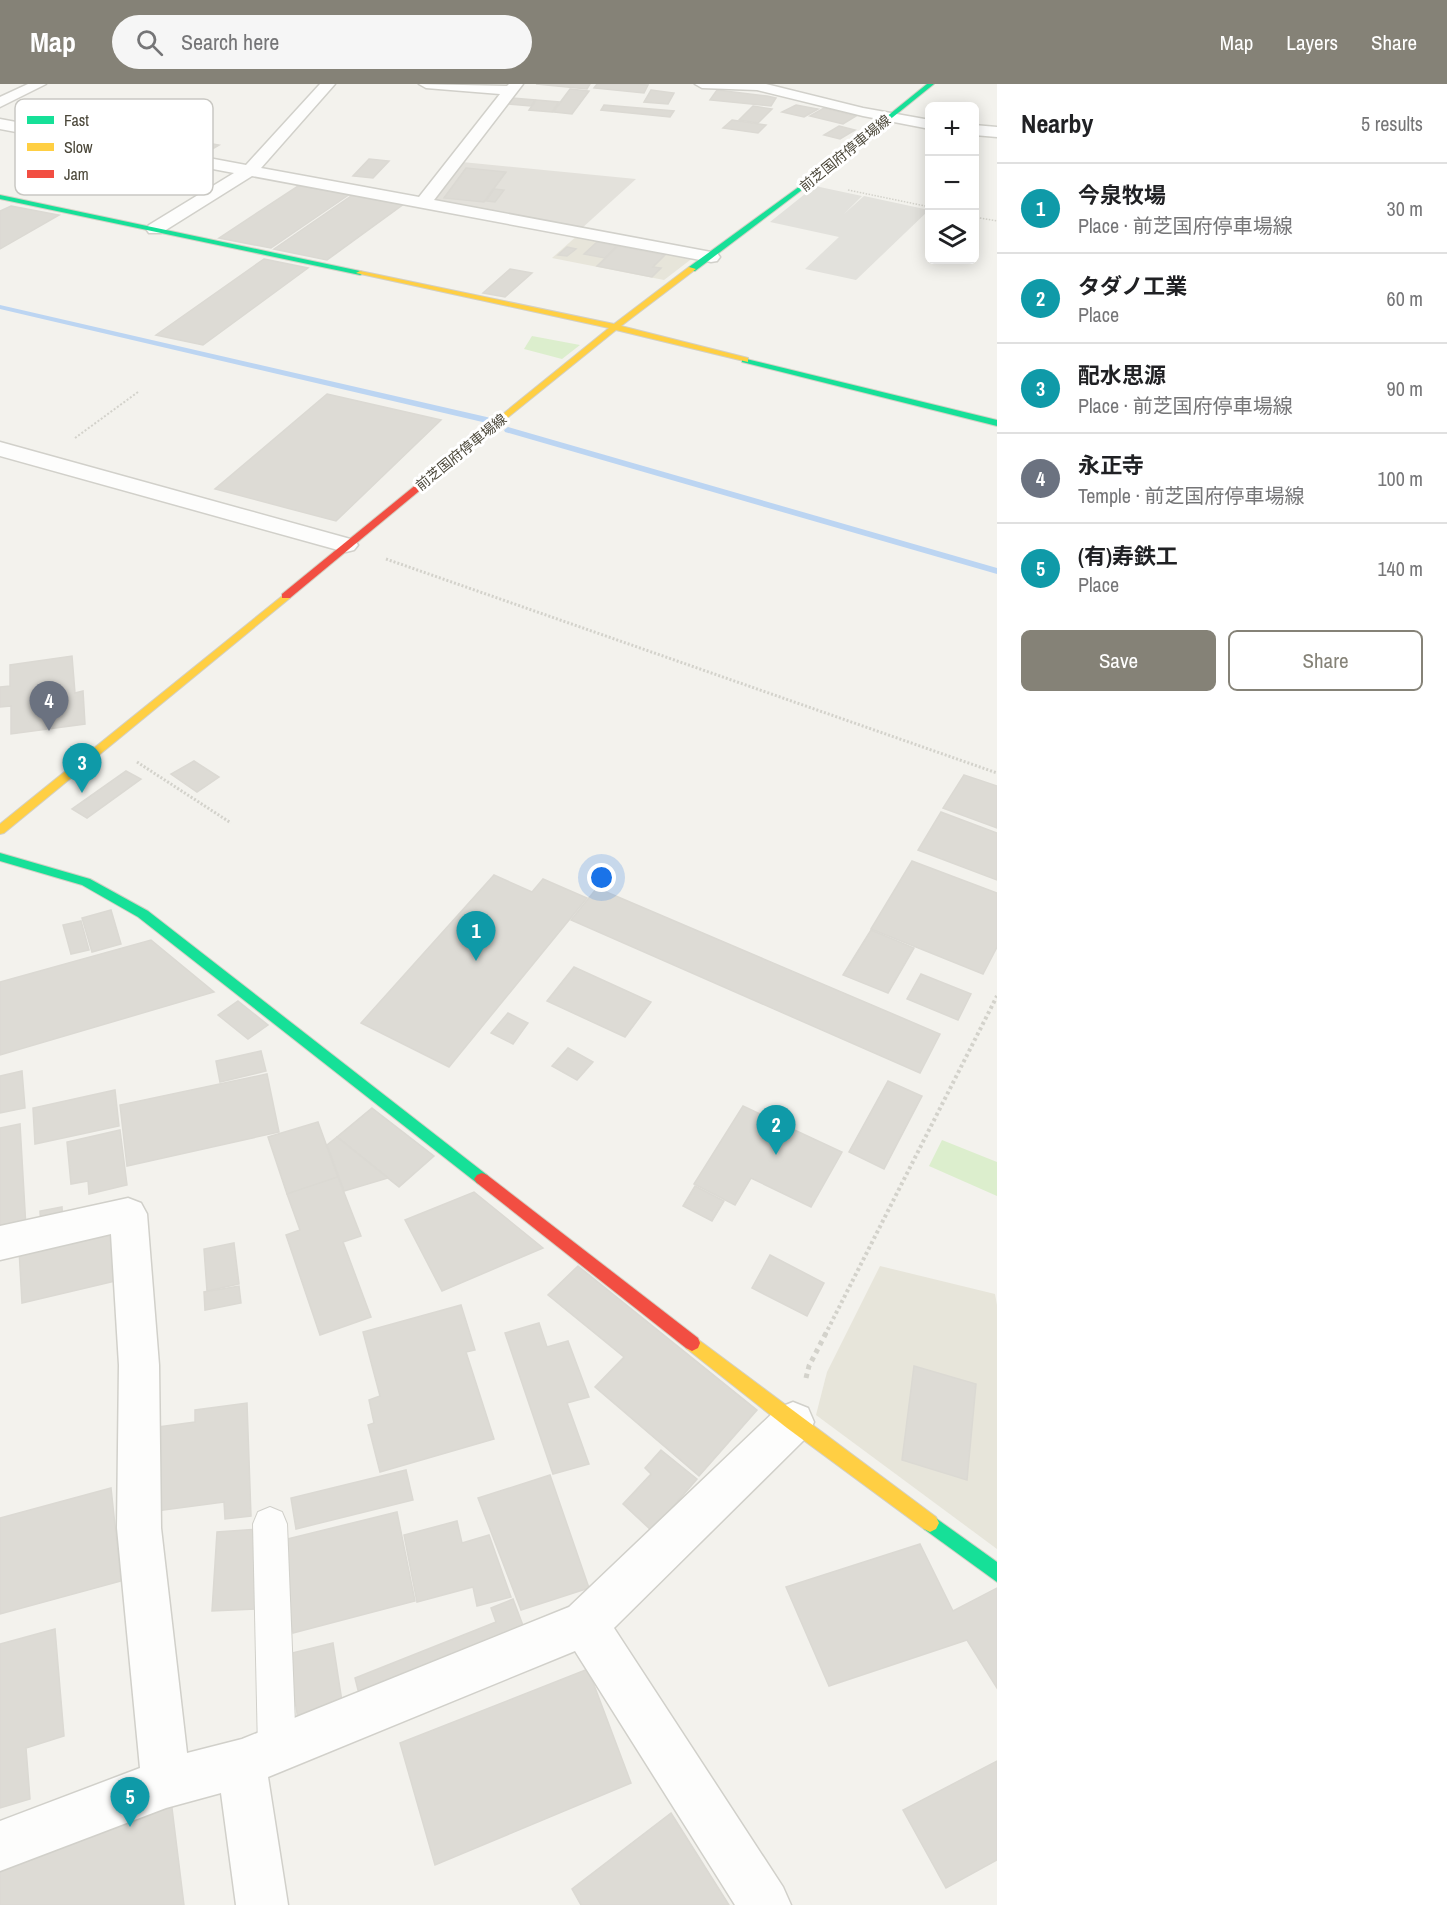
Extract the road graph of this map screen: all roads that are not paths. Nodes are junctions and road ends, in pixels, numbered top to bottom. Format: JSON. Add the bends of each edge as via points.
{"nodes":[{"id":1,"x":39,"y":84,"type":"edge"},
{"id":2,"x":328,"y":84,"type":"edge"},
{"id":3,"x":426,"y":84,"type":"edge"},
{"id":4,"x":702,"y":84,"type":"edge"},
{"id":5,"x":931,"y":84,"type":"edge"},
{"id":6,"x":757,"y":85,"type":"edge"},
{"id":7,"x":514,"y":87,"type":"edge"},
{"id":8,"x":0,"y":102,"type":"edge"},
{"id":9,"x":889,"y":118,"type":"junction"},
{"id":10,"x":0,"y":124,"type":"edge"},
{"id":11,"x":925,"y":124,"type":"edge"},
{"id":12,"x":15,"y":127,"type":"edge"},
{"id":13,"x":979,"y":130,"type":"edge"},
{"id":14,"x":997,"y":132,"type":"edge"},
{"id":15,"x":213,"y":164,"type":"edge"},
{"id":16,"x":250,"y":171,"type":"junction"},
{"id":17,"x":213,"y":194,"type":"edge"},
{"id":18,"x":211,"y":195,"type":"edge"},
{"id":19,"x":0,"y":197,"type":"edge"},
{"id":20,"x":423,"y":203,"type":"junction"},
{"id":21,"x":155,"y":229,"type":"junction"},
{"id":22,"x":711,"y":257,"type":"junction"},
{"id":23,"x":615,"y":327,"type":"junction"},
{"id":24,"x":997,"y":423,"type":"edge"},
{"id":25,"x":0,"y":449,"type":"edge"},
{"id":26,"x":346,"y":545,"type":"junction"},
{"id":27,"x":0,"y":830,"type":"edge"},
{"id":28,"x":0,"y":857,"type":"edge"},
{"id":29,"x":0,"y":1243,"type":"edge"},
{"id":30,"x":793,"y":1422,"type":"junction"},
{"id":31,"x":270,"y":1524,"type":"dead end"},
{"id":32,"x":997,"y":1573,"type":"edge"},
{"id":33,"x":585,"y":1624,"type":"junction"},
{"id":34,"x":259,"y":1756,"type":"junction"},
{"id":35,"x":166,"y":1783,"type":"junction"},
{"id":36,"x":0,"y":1846,"type":"edge"},
{"id":37,"x":262,"y":1905,"type":"edge"},
{"id":38,"x":765,"y":1905,"type":"edge"}],
"edges":[{"from":1,"to":8,"type":"street"},
{"from":2,"to":16,"type":"street"},
{"from":3,"to":7,"type":"street"},
{"from":4,"to":6,"type":"street"},
{"from":5,"to":9,"type":"street","name":"前芝国府停車場線"},
{"from":6,"to":9,"type":"street"},
{"from":7,"to":20,"type":"street"},
{"from":9,"to":11,"type":"street"},
{"from":9,"to":22,"type":"street","name":"前芝国府停車場線"},
{"from":10,"to":12,"type":"street"},
{"from":13,"to":14,"type":"street"},
{"from":15,"to":16,"type":"street"},
{"from":16,"to":17,"type":"street"},
{"from":16,"to":20,"type":"street"},
{"from":18,"to":21,"type":"street"},
{"from":19,"to":21,"type":"street"},
{"from":20,"to":22,"type":"street"},
{"from":21,"to":23,"type":"street"},
{"from":22,"to":23,"type":"street","name":"前芝国府停車場線"},
{"from":23,"to":24,"type":"street"},
{"from":23,"to":26,"type":"street","name":"前芝国府停車場線"},
{"from":25,"to":26,"type":"street"},
{"from":26,"to":27,"type":"street","name":"前芝国府停車場線"},
{"from":28,"to":30,"type":"street","via":[[86,882],[143,914]]},
{"from":29,"to":35,"type":"street","via":[[128,1214],[139,1365],[140,1527]]},
{"from":30,"to":32,"type":"street"},
{"from":30,"to":33,"type":"street"},
{"from":31,"to":34,"type":"lane"},
{"from":33,"to":34,"type":"street"},
{"from":33,"to":38,"type":"street"},
{"from":34,"to":35,"type":"street"},
{"from":34,"to":37,"type":"street"},
{"from":35,"to":36,"type":"street"}]}
